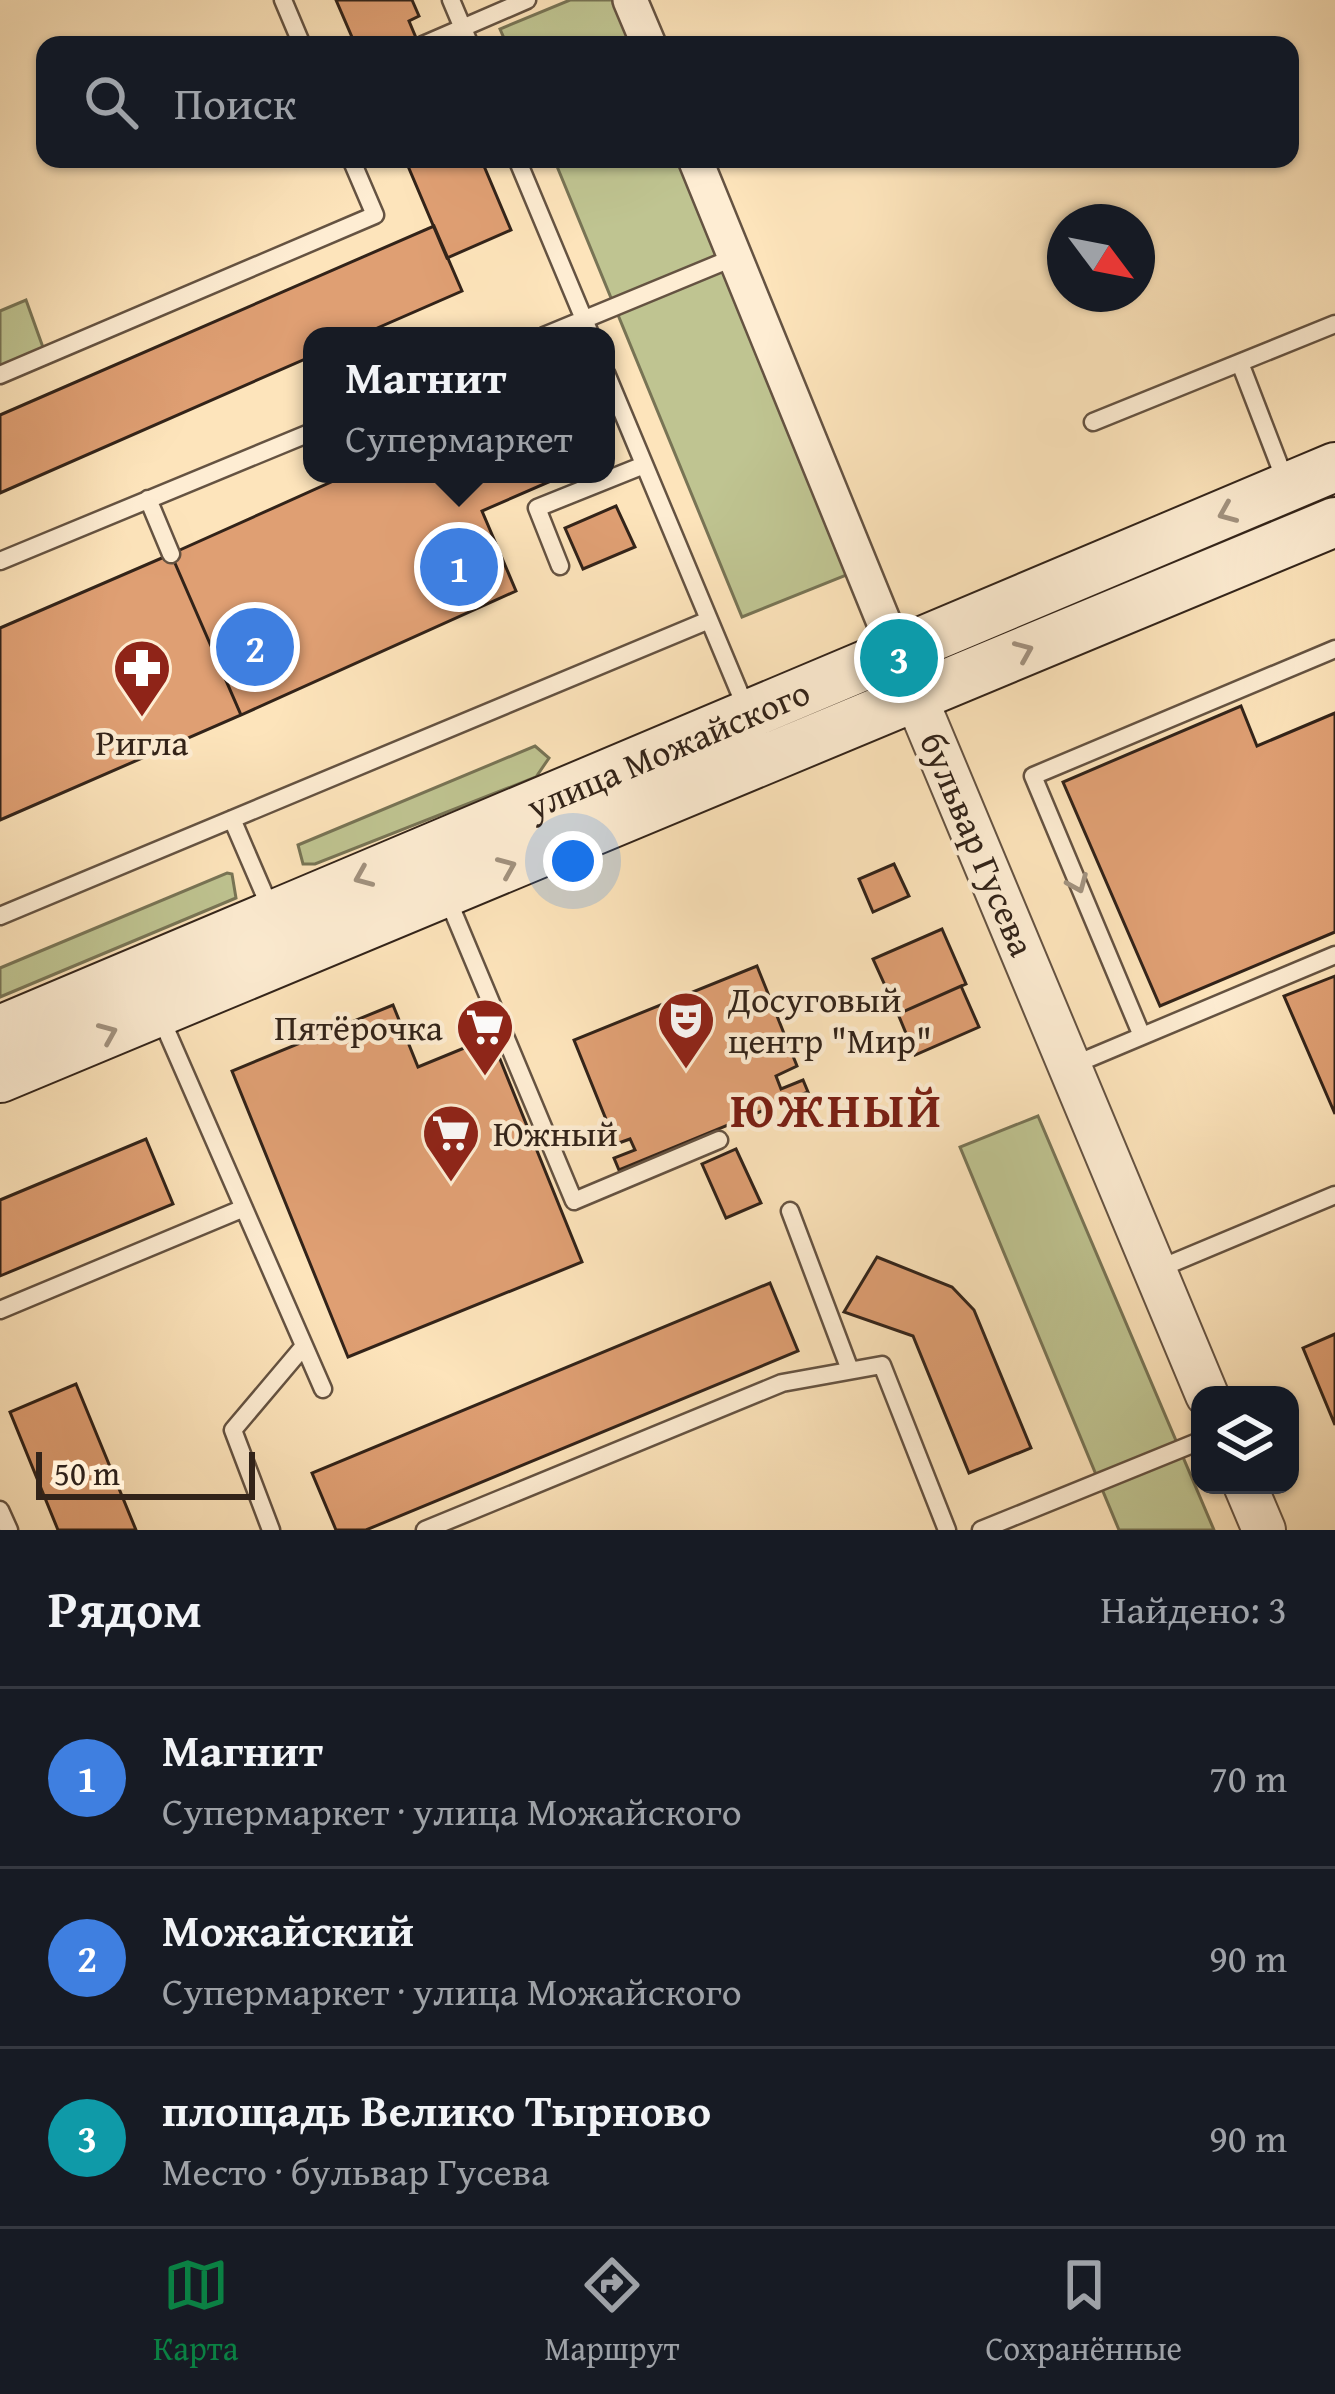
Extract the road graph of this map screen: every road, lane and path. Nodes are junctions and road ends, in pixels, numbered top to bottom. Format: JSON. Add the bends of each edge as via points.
{"nodes":[{"id":1,"x":283,"y":0,"type":"edge"},
{"id":2,"x":451,"y":0,"type":"edge"},
{"id":3,"x":527,"y":0,"type":"edge"},
{"id":4,"x":630,"y":0,"type":"edge"},
{"id":5,"x":298,"y":36,"type":"edge"},
{"id":6,"x":466,"y":36,"type":"edge"},
{"id":7,"x":645,"y":36,"type":"edge"},
{"id":8,"x":355,"y":168,"type":"edge"},
{"id":9,"x":521,"y":168,"type":"edge"},
{"id":10,"x":699,"y":168,"type":"edge"},
{"id":11,"x":735,"y":257,"type":"junction"},
{"id":12,"x":1335,"y":324,"type":"edge"},
{"id":13,"x":587,"y":327,"type":"edge"},
{"id":14,"x":589,"y":327,"type":"edge"},
{"id":15,"x":1240,"y":363,"type":"junction"},
{"id":16,"x":0,"y":375,"type":"edge"},
{"id":17,"x":615,"y":395,"type":"edge"},
{"id":18,"x":1093,"y":422,"type":"dead end"},
{"id":19,"x":303,"y":436,"type":"edge"},
{"id":20,"x":644,"y":465,"type":"junction"},
{"id":21,"x":1335,"y":467,"type":"edge"},
{"id":22,"x":615,"y":477,"type":"edge"},
{"id":23,"x":599,"y":483,"type":"edge"},
{"id":24,"x":1288,"y":488,"type":"junction"},
{"id":25,"x":148,"y":500,"type":"junction"},
{"id":26,"x":1335,"y":522,"type":"edge"},
{"id":27,"x":171,"y":554,"type":"dead end"},
{"id":28,"x":0,"y":561,"type":"edge"},
{"id":29,"x":560,"y":566,"type":"dead end"},
{"id":30,"x":709,"y":620,"type":"junction"},
{"id":31,"x":1335,"y":649,"type":"edge"},
{"id":32,"x":896,"y":652,"type":"junction"},
{"id":33,"x":916,"y":696,"type":"junction"},
{"id":34,"x":749,"y":715,"type":"junction"},
{"id":35,"x":232,"y":819,"type":"junction"},
{"id":36,"x":436,"y":871,"type":"junction"},
{"id":37,"x":0,"y":916,"type":"edge"},
{"id":38,"x":282,"y":936,"type":"junction"},
{"id":39,"x":1335,"y":955,"type":"edge"},
{"id":40,"x":150,"y":991,"type":"junction"},
{"id":41,"x":0,"y":1030,"type":"edge"},
{"id":42,"x":1142,"y":1036,"type":"junction"},
{"id":43,"x":1071,"y":1066,"type":"junction"},
{"id":44,"x":0,"y":1078,"type":"edge"},
{"id":45,"x":719,"y":1140,"type":"dead end"},
{"id":46,"x":1335,"y":1196,"type":"edge"},
{"id":47,"x":244,"y":1208,"type":"junction"},
{"id":48,"x":790,"y":1211,"type":"dead end"},
{"id":49,"x":1156,"y":1270,"type":"junction"},
{"id":50,"x":0,"y":1310,"type":"edge"},
{"id":51,"x":304,"y":1346,"type":"junction"},
{"id":52,"x":850,"y":1370,"type":"junction"},
{"id":53,"x":1204,"y":1386,"type":"edge"},
{"id":54,"x":323,"y":1389,"type":"dead end"},
{"id":55,"x":1191,"y":1445,"type":"edge"},
{"id":56,"x":1249,"y":1494,"type":"edge"},
{"id":57,"x":0,"y":1510,"type":"edge"},
{"id":58,"x":9,"y":1530,"type":"edge"},
{"id":59,"x":271,"y":1530,"type":"edge"},
{"id":60,"x":425,"y":1530,"type":"edge"},
{"id":61,"x":947,"y":1530,"type":"edge"},
{"id":62,"x":981,"y":1530,"type":"edge"},
{"id":63,"x":1264,"y":1530,"type":"edge"}],
"edges":[{"from":1,"to":5,"type":"lane"},
{"from":2,"to":6,"type":"lane"},
{"from":3,"to":6,"type":"lane"},
{"from":4,"to":7,"type":"street"},
{"from":8,"to":16,"type":"lane","via":[[375,214]]},
{"from":9,"to":13,"type":"lane"},
{"from":10,"to":11,"type":"street","name":"бульвар Гусева"},
{"from":11,"to":14,"type":"lane"},
{"from":11,"to":32,"type":"street","name":"бульвар Гусева"},
{"from":12,"to":15,"type":"lane"},
{"from":15,"to":18,"type":"lane"},
{"from":15,"to":24,"type":"lane"},
{"from":17,"to":20,"type":"lane"},
{"from":19,"to":25,"type":"lane"},
{"from":20,"to":22,"type":"lane"},
{"from":20,"to":30,"type":"lane"},
{"from":21,"to":24,"type":"main road","name":"улица Можайского"},
{"from":23,"to":29,"type":"lane","via":[[537,508]]},
{"from":24,"to":32,"type":"main road","name":"улица Можайского","one_way":true},
{"from":25,"to":27,"type":"lane"},
{"from":25,"to":28,"type":"lane"},
{"from":33,"to":26,"type":"main road","name":"улица Можайского","one_way":true},
{"from":30,"to":34,"type":"lane"},
{"from":30,"to":35,"type":"lane"},
{"from":31,"to":42,"type":"lane","one_way":true,"via":[[1034,776]]},
{"from":32,"to":33,"type":"street","name":"бульвар Гусева"},
{"from":32,"to":34,"type":"main road","name":"улица Можайского"},
{"from":36,"to":33,"type":"main road","name":"улица Можайского","one_way":true},
{"from":33,"to":43,"type":"street","name":"бульвар Гусева"},
{"from":34,"to":36,"type":"main road","name":"улица Можайского"},
{"from":35,"to":37,"type":"lane"},
{"from":35,"to":38,"type":"lane"},
{"from":36,"to":38,"type":"main road","name":"улица Можайского"},
{"from":36,"to":45,"type":"lane","via":[[574,1201]]},
{"from":38,"to":40,"type":"main road","name":"улица Можайского"},
{"from":39,"to":42,"type":"lane"},
{"from":40,"to":41,"type":"main road","name":"улица Можайского"},
{"from":44,"to":40,"type":"main road","name":"улица Можайского","one_way":true},
{"from":40,"to":47,"type":"lane"},
{"from":42,"to":43,"type":"lane"},
{"from":43,"to":49,"type":"street","name":"бульвар Гусева"},
{"from":46,"to":49,"type":"lane"},
{"from":47,"to":50,"type":"lane"},
{"from":47,"to":51,"type":"lane"},
{"from":48,"to":52,"type":"lane"},
{"from":49,"to":53,"type":"street","name":"бульвар Гусева"},
{"from":51,"to":54,"type":"lane"},
{"from":51,"to":59,"type":"lane","via":[[233,1430]]},
{"from":52,"to":60,"type":"lane","via":[[782,1384]]},
{"from":52,"to":61,"type":"lane","via":[[881,1365]]},
{"from":55,"to":62,"type":"lane"},
{"from":56,"to":63,"type":"street"},
{"from":57,"to":58,"type":"lane"}]}
